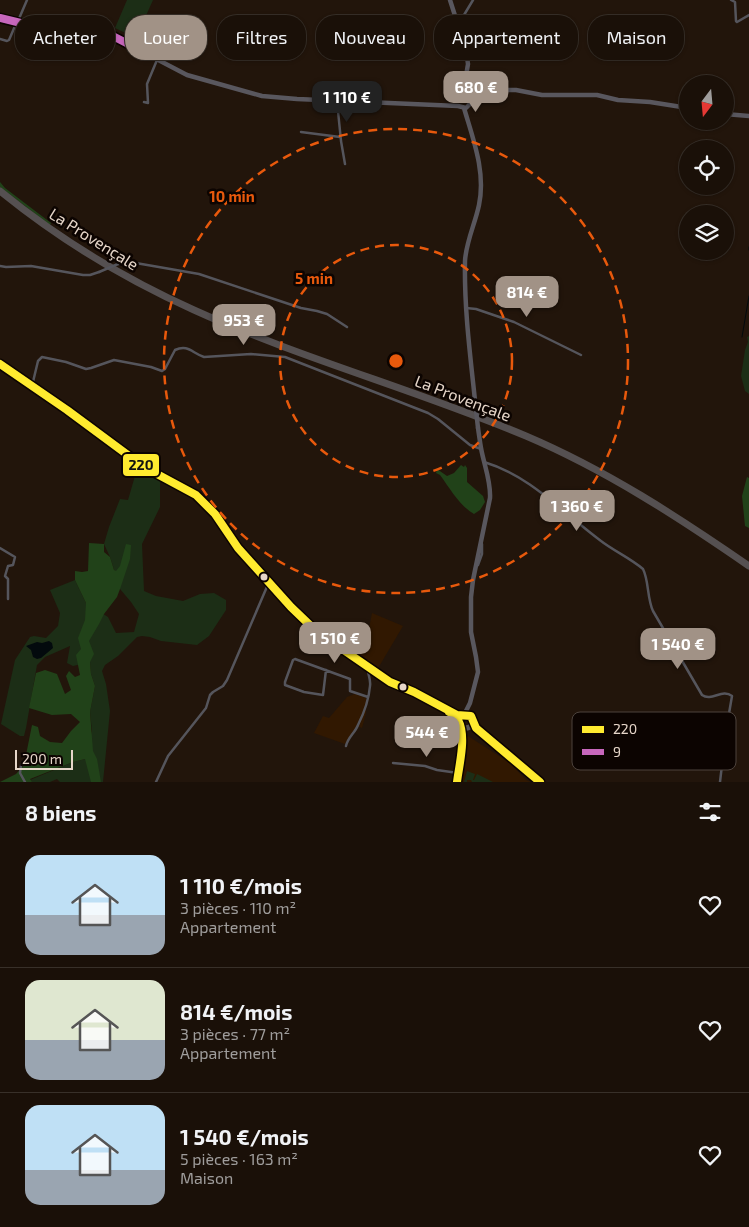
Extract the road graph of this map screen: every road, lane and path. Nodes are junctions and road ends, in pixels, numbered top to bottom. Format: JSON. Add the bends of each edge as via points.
{"nodes":[{"id":1,"x":27,"y":0,"type":"edge"},
{"id":2,"x":450,"y":0,"type":"edge"},
{"id":3,"x":473,"y":0,"type":"edge"},
{"id":4,"x":731,"y":0,"type":"edge"},
{"id":5,"x":20,"y":15,"type":"edge"},
{"id":6,"x":455,"y":15,"type":"edge"},
{"id":7,"x":464,"y":15,"type":"edge"},
{"id":8,"x":749,"y":15,"type":"edge"},
{"id":9,"x":0,"y":18,"type":"edge"},
{"id":10,"x":15,"y":23,"type":"edge"},
{"id":11,"x":15,"y":25,"type":"edge"},
{"id":12,"x":0,"y":39,"type":"edge"},
{"id":13,"x":157,"y":60,"type":"joint"},
{"id":14,"x":467,"y":60,"type":"edge"},
{"id":15,"x":337,"y":101,"type":"junction"},
{"id":16,"x":144,"y":102,"type":"dead end"},
{"id":17,"x":465,"y":103,"type":"junction"},
{"id":18,"x":679,"y":107,"type":"edge"},
{"id":19,"x":734,"y":115,"type":"edge"},
{"id":20,"x":749,"y":116,"type":"edge"},
{"id":21,"x":302,"y":132,"type":"dead end"},
{"id":22,"x":340,"y":137,"type":"junction"},
{"id":23,"x":345,"y":164,"type":"dead end"},
{"id":24,"x":0,"y":191,"type":"edge"},
{"id":25,"x":0,"y":196,"type":"edge"},
{"id":26,"x":0,"y":266,"type":"edge"},
{"id":27,"x":466,"y":308,"type":"junction"},
{"id":28,"x":347,"y":328,"type":"dead end"},
{"id":29,"x":581,"y":355,"type":"dead end"},
{"id":30,"x":0,"y":364,"type":"edge"},
{"id":31,"x":32,"y":386,"type":"junction"},
{"id":32,"x":481,"y":449,"type":"junction"},
{"id":33,"x":484,"y":462,"type":"junction"},
{"id":34,"x":0,"y":548,"type":"edge"},
{"id":35,"x":749,"y":566,"type":"edge"},
{"id":36,"x":749,"y":571,"type":"edge"},
{"id":37,"x":269,"y":582,"type":"junction"},
{"id":38,"x":8,"y":599,"type":"dead end"},
{"id":39,"x":369,"y":668,"type":"junction"},
{"id":40,"x":326,"y":670,"type":"junction"},
{"id":41,"x":368,"y":697,"type":"junction"},
{"id":42,"x":729,"y":712,"type":"edge"},
{"id":43,"x":466,"y":722,"type":"junction"},
{"id":44,"x":346,"y":746,"type":"dead end"},
{"id":45,"x":393,"y":763,"type":"dead end"},
{"id":46,"x":22,"y":765,"type":"dead end"},
{"id":47,"x":458,"y":773,"type":"junction"},
{"id":48,"x":25,"y":782,"type":"edge"},
{"id":49,"x":156,"y":782,"type":"edge"},
{"id":50,"x":457,"y":782,"type":"edge"},
{"id":51,"x":539,"y":782,"type":"edge"}],
"edges":[{"from":1,"to":5,"type":"street"},
{"from":2,"to":6,"type":"main road"},
{"from":3,"to":7,"type":"street"},
{"from":4,"to":8,"type":"street","via":[[735,2],[736,21]]},
{"from":9,"to":10,"type":"main road"},
{"from":11,"to":12,"type":"street","via":[[9,40]]},
{"from":13,"to":15,"type":"main road","via":[[187,75],[262,96]]},
{"from":13,"to":16,"type":"street","via":[[147,84],[148,103]]},
{"from":14,"to":17,"type":"main road"},
{"from":15,"to":17,"type":"main road","via":[[451,106]]},
{"from":15,"to":22,"type":"street"},
{"from":17,"to":18,"type":"main road","via":[[494,92],[516,90],[542,95],[596,95]]},
{"from":17,"to":27,"type":"main road","via":[[481,185],[466,259]]},
{"from":19,"to":20,"type":"main road"},
{"from":21,"to":22,"type":"street"},
{"from":22,"to":23,"type":"street"},
{"from":24,"to":35,"type":"highway","name":"La Provençale","via":[[83,250],[161,294],[262,339],[544,444],[625,485]]},
{"from":25,"to":36,"type":"highway","name":"La Provençale","via":[[74,250],[156,296],[247,337],[553,453],[646,503]]},
{"from":26,"to":28,"type":"street","bridge":true,"via":[[31,266],[83,275],[118,264],[138,263],[204,275],[301,308],[317,310]]},
{"from":27,"to":29,"type":"street","via":[[514,322]]},
{"from":27,"to":32,"type":"main road","bridge":true},
{"from":30,"to":31,"type":"main road"},
{"from":31,"to":32,"type":"street","via":[[42,357],[86,369],[114,360],[162,371],[174,350],[180,348],[190,349],[204,357],[278,356],[428,413],[470,445]]},
{"from":31,"to":37,"type":"main road","via":[[144,468],[201,499]]},
{"from":32,"to":33,"type":"main road"},
{"from":33,"to":42,"type":"street","via":[[539,490],[595,536],[644,570],[653,611],[702,695],[707,698],[724,693],[732,696]]},
{"from":33,"to":43,"type":"main road","via":[[490,498],[471,597],[472,637],[478,672]]},
{"from":34,"to":38,"type":"street","via":[[15,557],[5,576],[8,579]]},
{"from":37,"to":39,"type":"main road","via":[[316,631]]},
{"from":37,"to":49,"type":"street","via":[[227,680],[210,695],[206,708],[167,759]]},
{"from":39,"to":41,"type":"street","via":[[371,683]]},
{"from":39,"to":43,"type":"main road"},
{"from":40,"to":40,"type":"street","via":[[295,659],[285,685],[323,695]]},
{"from":40,"to":41,"type":"street","via":[[350,678],[350,691]]},
{"from":41,"to":44,"type":"street","via":[[358,726]]},
{"from":43,"to":47,"type":"main road"},
{"from":43,"to":51,"type":"main road"},
{"from":45,"to":47,"type":"street"},
{"from":46,"to":48,"type":"street","via":[[20,773]]},
{"from":47,"to":50,"type":"main road"}]}
